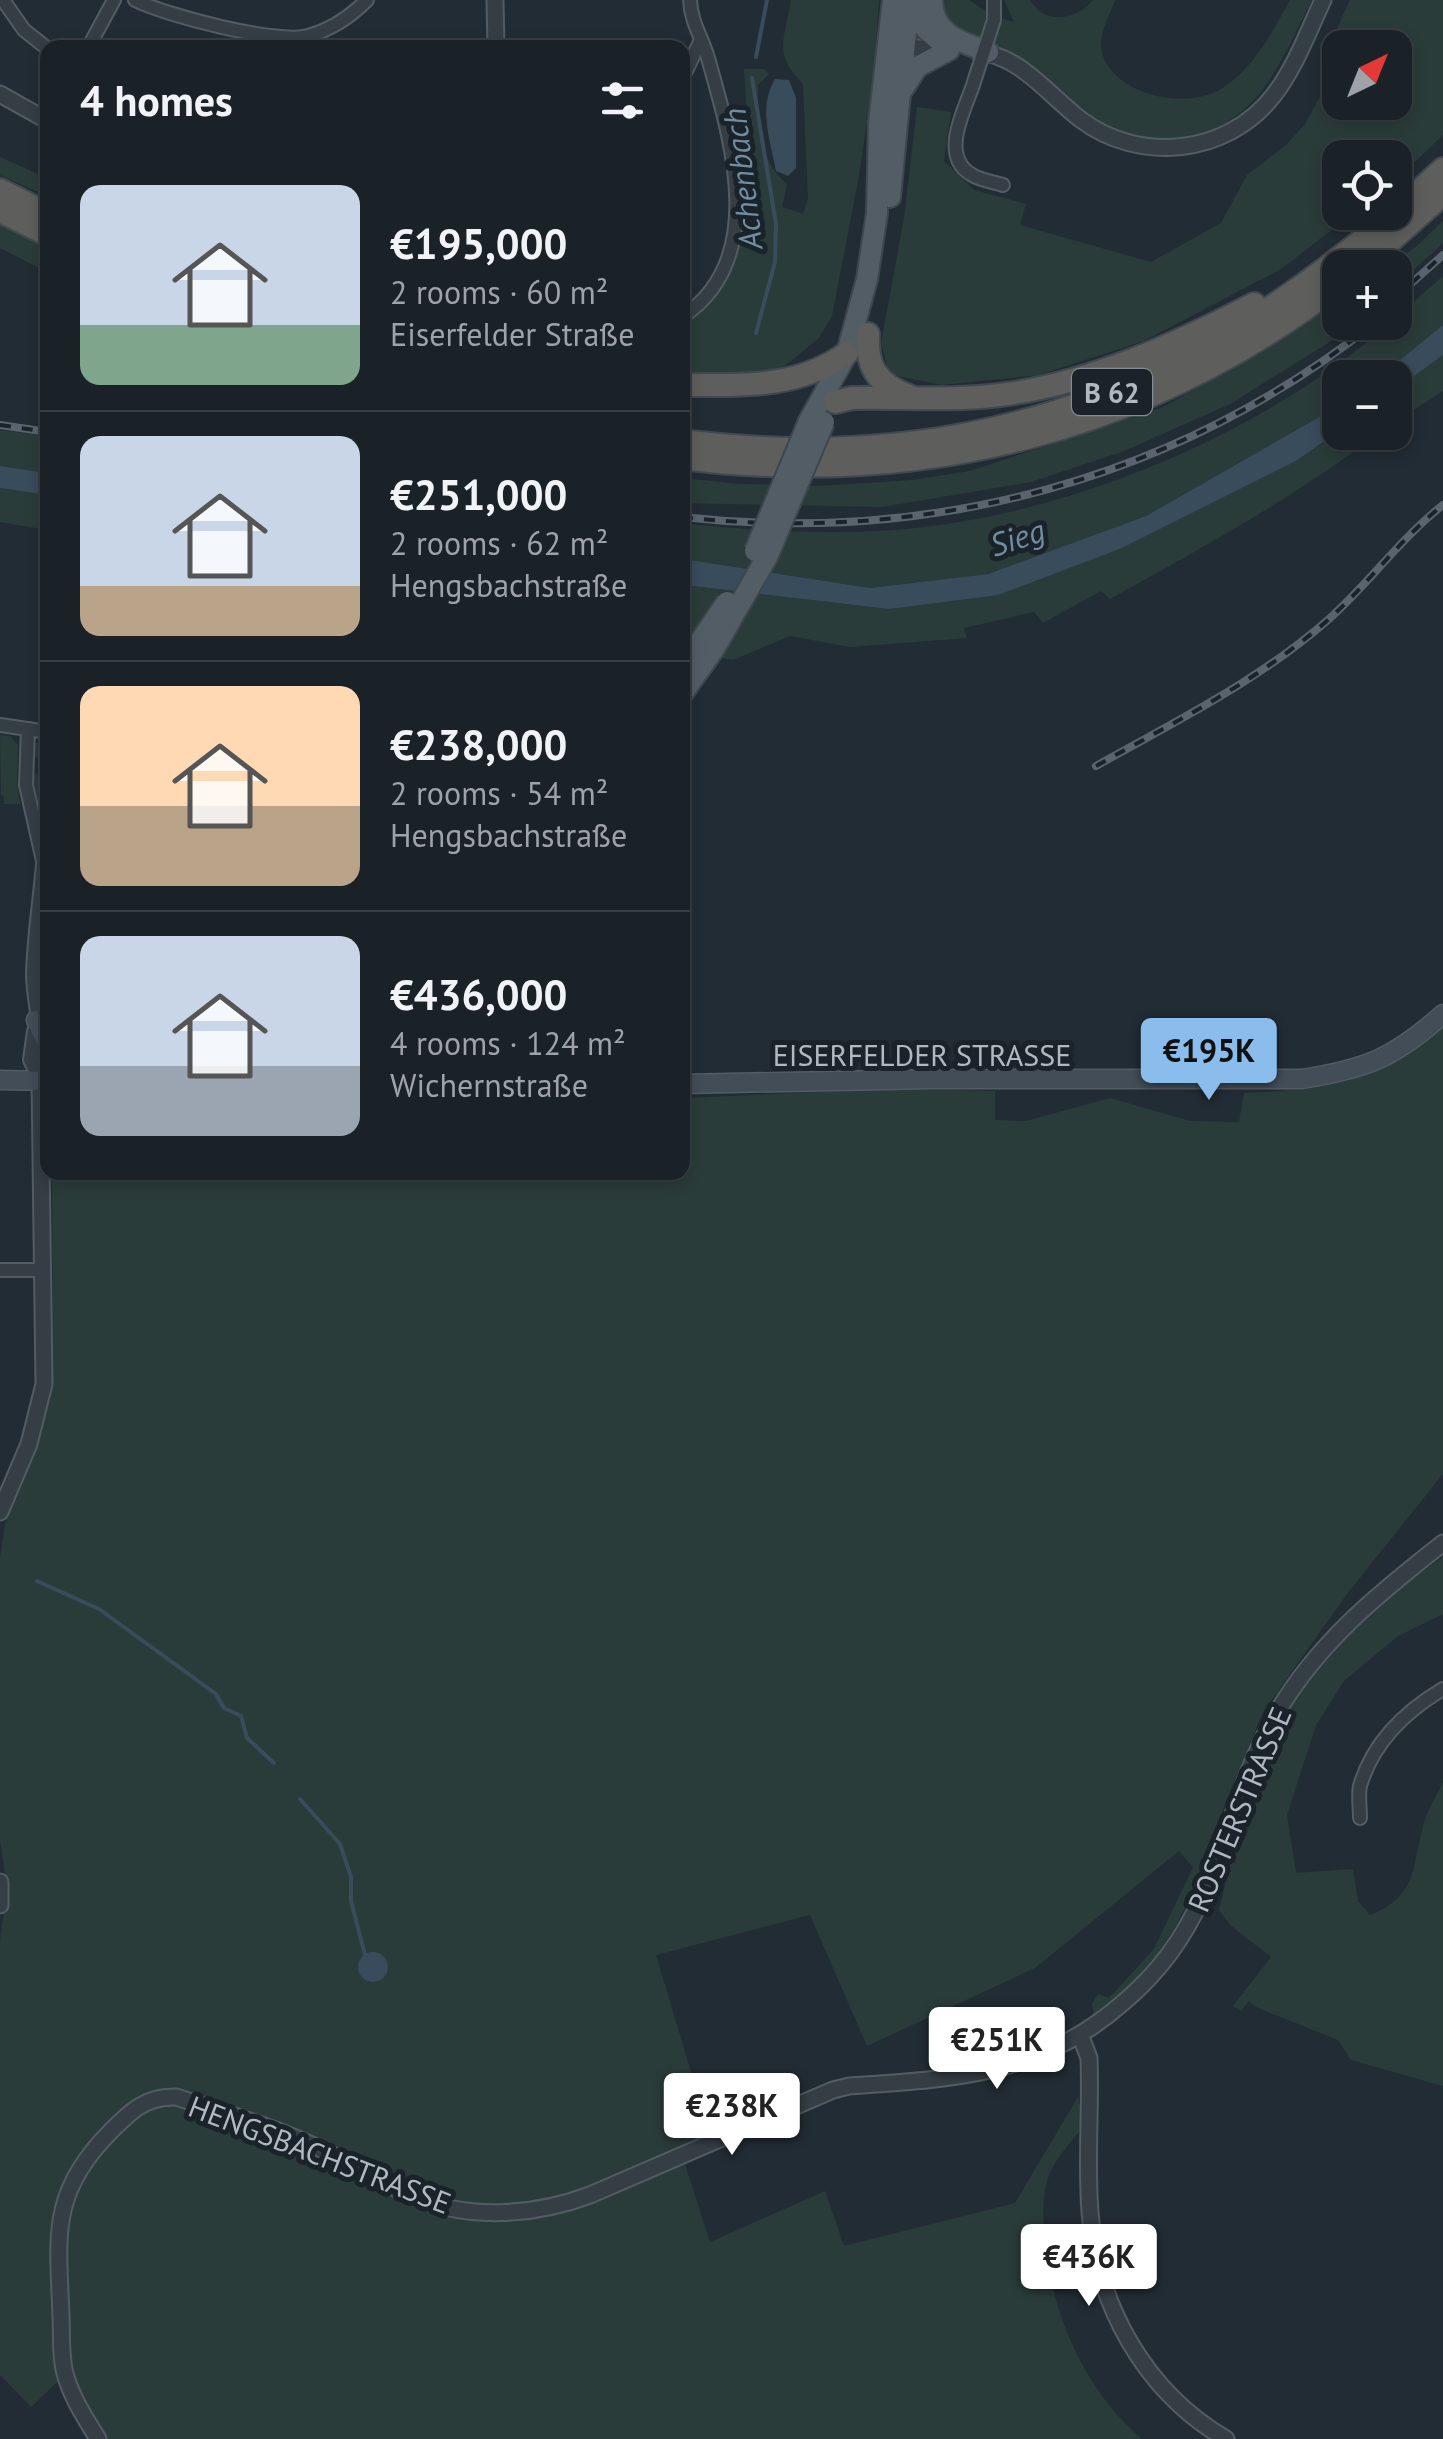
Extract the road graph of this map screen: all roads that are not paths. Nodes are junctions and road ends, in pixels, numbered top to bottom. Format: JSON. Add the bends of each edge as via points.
{"nodes":[{"id":1,"x":3,"y":0,"type":"edge"},
{"id":2,"x":114,"y":0,"type":"edge"},
{"id":3,"x":135,"y":0,"type":"edge"},
{"id":4,"x":367,"y":0,"type":"edge"},
{"id":5,"x":495,"y":0,"type":"edge"},
{"id":6,"x":690,"y":0,"type":"edge"},
{"id":7,"x":893,"y":0,"type":"edge"},
{"id":8,"x":912,"y":0,"type":"edge"},
{"id":9,"x":932,"y":0,"type":"edge"},
{"id":10,"x":994,"y":0,"type":"edge"},
{"id":11,"x":1323,"y":0,"type":"edge"},
{"id":12,"x":92,"y":40,"type":"edge"},
{"id":13,"x":496,"y":40,"type":"edge"},
{"id":14,"x":701,"y":40,"type":"junction"},
{"id":15,"x":40,"y":43,"type":"edge"},
{"id":16,"x":896,"y":46,"type":"junction"},
{"id":17,"x":949,"y":50,"type":"junction"},
{"id":18,"x":988,"y":52,"type":"junction"},
{"id":19,"x":690,"y":63,"type":"edge"},
{"id":20,"x":0,"y":94,"type":"edge"},
{"id":21,"x":898,"y":100,"type":"junction"},
{"id":22,"x":40,"y":116,"type":"edge"},
{"id":23,"x":1443,"y":169,"type":"edge"},
{"id":24,"x":1002,"y":185,"type":"dead end"},
{"id":25,"x":0,"y":190,"type":"edge"},
{"id":26,"x":1443,"y":194,"type":"edge"},
{"id":27,"x":1412,"y":198,"type":"edge"},
{"id":28,"x":40,"y":210,"type":"edge"},
{"id":29,"x":0,"y":211,"type":"edge"},
{"id":30,"x":1376,"y":230,"type":"edge"},
{"id":31,"x":1376,"y":230,"type":"edge"},
{"id":32,"x":40,"y":231,"type":"edge"},
{"id":33,"x":1380,"y":250,"type":"edge"},
{"id":34,"x":1322,"y":296,"type":"edge"},
{"id":35,"x":690,"y":310,"type":"edge"},
{"id":36,"x":868,"y":334,"type":"junction"},
{"id":37,"x":847,"y":353,"type":"junction"},
{"id":38,"x":786,"y":382,"type":"junction"},
{"id":39,"x":690,"y":386,"type":"edge"},
{"id":40,"x":912,"y":398,"type":"junction"},
{"id":41,"x":822,"y":410,"type":"junction"},
{"id":42,"x":690,"y":442,"type":"edge"},
{"id":43,"x":690,"y":459,"type":"edge"},
{"id":44,"x":706,"y":648,"type":"junction"},
{"id":45,"x":690,"y":659,"type":"edge"},
{"id":46,"x":690,"y":679,"type":"edge"},
{"id":47,"x":0,"y":726,"type":"edge"},
{"id":48,"x":28,"y":729,"type":"junction"},
{"id":49,"x":40,"y":731,"type":"edge"},
{"id":50,"x":40,"y":840,"type":"edge"},
{"id":51,"x":40,"y":906,"type":"edge"},
{"id":52,"x":1443,"y":1014,"type":"edge"},
{"id":53,"x":36,"y":1020,"type":"junction"},
{"id":54,"x":40,"y":1029,"type":"edge"},
{"id":55,"x":40,"y":1040,"type":"edge"},
{"id":56,"x":0,"y":1080,"type":"edge"},
{"id":57,"x":40,"y":1081,"type":"edge"},
{"id":58,"x":690,"y":1084,"type":"edge"},
{"id":59,"x":43,"y":1180,"type":"edge"},
{"id":60,"x":0,"y":1270,"type":"edge"},
{"id":61,"x":43,"y":1270,"type":"junction"},
{"id":62,"x":0,"y":1512,"type":"edge"},
{"id":63,"x":1443,"y":1544,"type":"edge"},
{"id":64,"x":1443,"y":1689,"type":"edge"},
{"id":65,"x":1360,"y":1818,"type":"dead end"},
{"id":66,"x":0,"y":1882,"type":"edge"},
{"id":67,"x":0,"y":1905,"type":"edge"},
{"id":68,"x":1081,"y":2037,"type":"junction"},
{"id":69,"x":98,"y":2439,"type":"edge"},
{"id":70,"x":1226,"y":2439,"type":"edge"}],
"edges":[{"from":1,"to":15,"type":"street"},
{"from":2,"to":12,"type":"street"},
{"from":3,"to":4,"type":"street","via":[[177,17],[304,38],[332,27]]},
{"from":5,"to":13,"type":"street"},
{"from":6,"to":14,"type":"street"},
{"from":7,"to":16,"type":"main road"},
{"from":8,"to":16,"type":"main road"},
{"from":8,"to":17,"type":"main road","via":[[926,28]]},
{"from":9,"to":18,"type":"main road","via":[[943,30]]},
{"from":10,"to":24,"type":"street","bridge":true,"via":[[994,20],[956,138],[957,160],[970,175]]},
{"from":11,"to":18,"type":"street","via":[[1263,107],[1228,133],[1183,147],[1136,145],[1106,135]]},
{"from":14,"to":19,"type":"street"},
{"from":14,"to":35,"type":"street","via":[[727,136],[737,232],[726,268]]},
{"from":16,"to":17,"type":"street"},
{"from":16,"to":21,"type":"main road"},
{"from":16,"to":37,"type":"main road","via":[[879,123],[867,279]]},
{"from":17,"to":18,"type":"street"},
{"from":17,"to":21,"type":"main road","via":[[917,68]]},
{"from":20,"to":22,"type":"street"},
{"from":21,"to":36,"type":"main road","via":[[887,237]]},
{"from":23,"to":27,"type":"highway","number":"B 62"},
{"from":25,"to":28,"type":"highway"},
{"from":26,"to":33,"type":"highway"},
{"from":29,"to":32,"type":"highway"},
{"from":30,"to":40,"type":"highway","number":"B 62","via":[[1258,302],[1167,346],[1029,390]]},
{"from":31,"to":42,"type":"highway","number":"B 62","via":[[1216,344],[1051,414],[888,446],[804,450]]},
{"from":34,"to":43,"type":"highway","number":"B 62","via":[[1184,382],[1020,441],[892,464],[796,467]]},
{"from":36,"to":40,"type":"highway","via":[[872,371]]},
{"from":36,"to":41,"type":"main road","via":[[856,364]]},
{"from":37,"to":38,"type":"highway","number":"B 62"},
{"from":37,"to":41,"type":"main road"},
{"from":38,"to":39,"type":"highway","number":"B 62"},
{"from":38,"to":41,"type":"highway","number":"B 62"},
{"from":40,"to":41,"type":"highway","number":"B 62","via":[[852,398]]},
{"from":41,"to":44,"type":"main road","bridge":true,"via":[[767,557]]},
{"from":44,"to":45,"type":"main road"},
{"from":44,"to":46,"type":"main road"},
{"from":47,"to":48,"type":"street"},
{"from":48,"to":49,"type":"street"},
{"from":48,"to":50,"type":"street","via":[[27,794]]},
{"from":51,"to":53,"type":"street"},
{"from":52,"to":58,"type":"main road","name":"EISERFELDER STRASSE","via":[[1385,1058],[1302,1080]]},
{"from":53,"to":54,"type":"main road"},
{"from":53,"to":55,"type":"street"},
{"from":56,"to":57,"type":"main road"},
{"from":59,"to":61,"type":"street"},
{"from":60,"to":61,"type":"street"},
{"from":61,"to":62,"type":"street","via":[[44,1384]]},
{"from":63,"to":68,"type":"street","name":"ROSTERSTRASSE","via":[[1368,1602],[1302,1672],[1263,1738],[1181,1939],[1158,1971]]},
{"from":64,"to":65,"type":"street","via":[[1412,1707],[1385,1737],[1360,1787]]},
{"from":66,"to":67,"type":"street"},
{"from":68,"to":69,"type":"street","name":"HENGSBACHSTRASSE","via":[[983,2073],[833,2090],[579,2199],[519,2212],[430,2202],[312,2144],[176,2097],[148,2100],[86,2162],[57,2234],[63,2367]]},
{"from":68,"to":70,"type":"street","via":[[1089,2058],[1091,2226],[1108,2299],[1154,2378]]}]}
